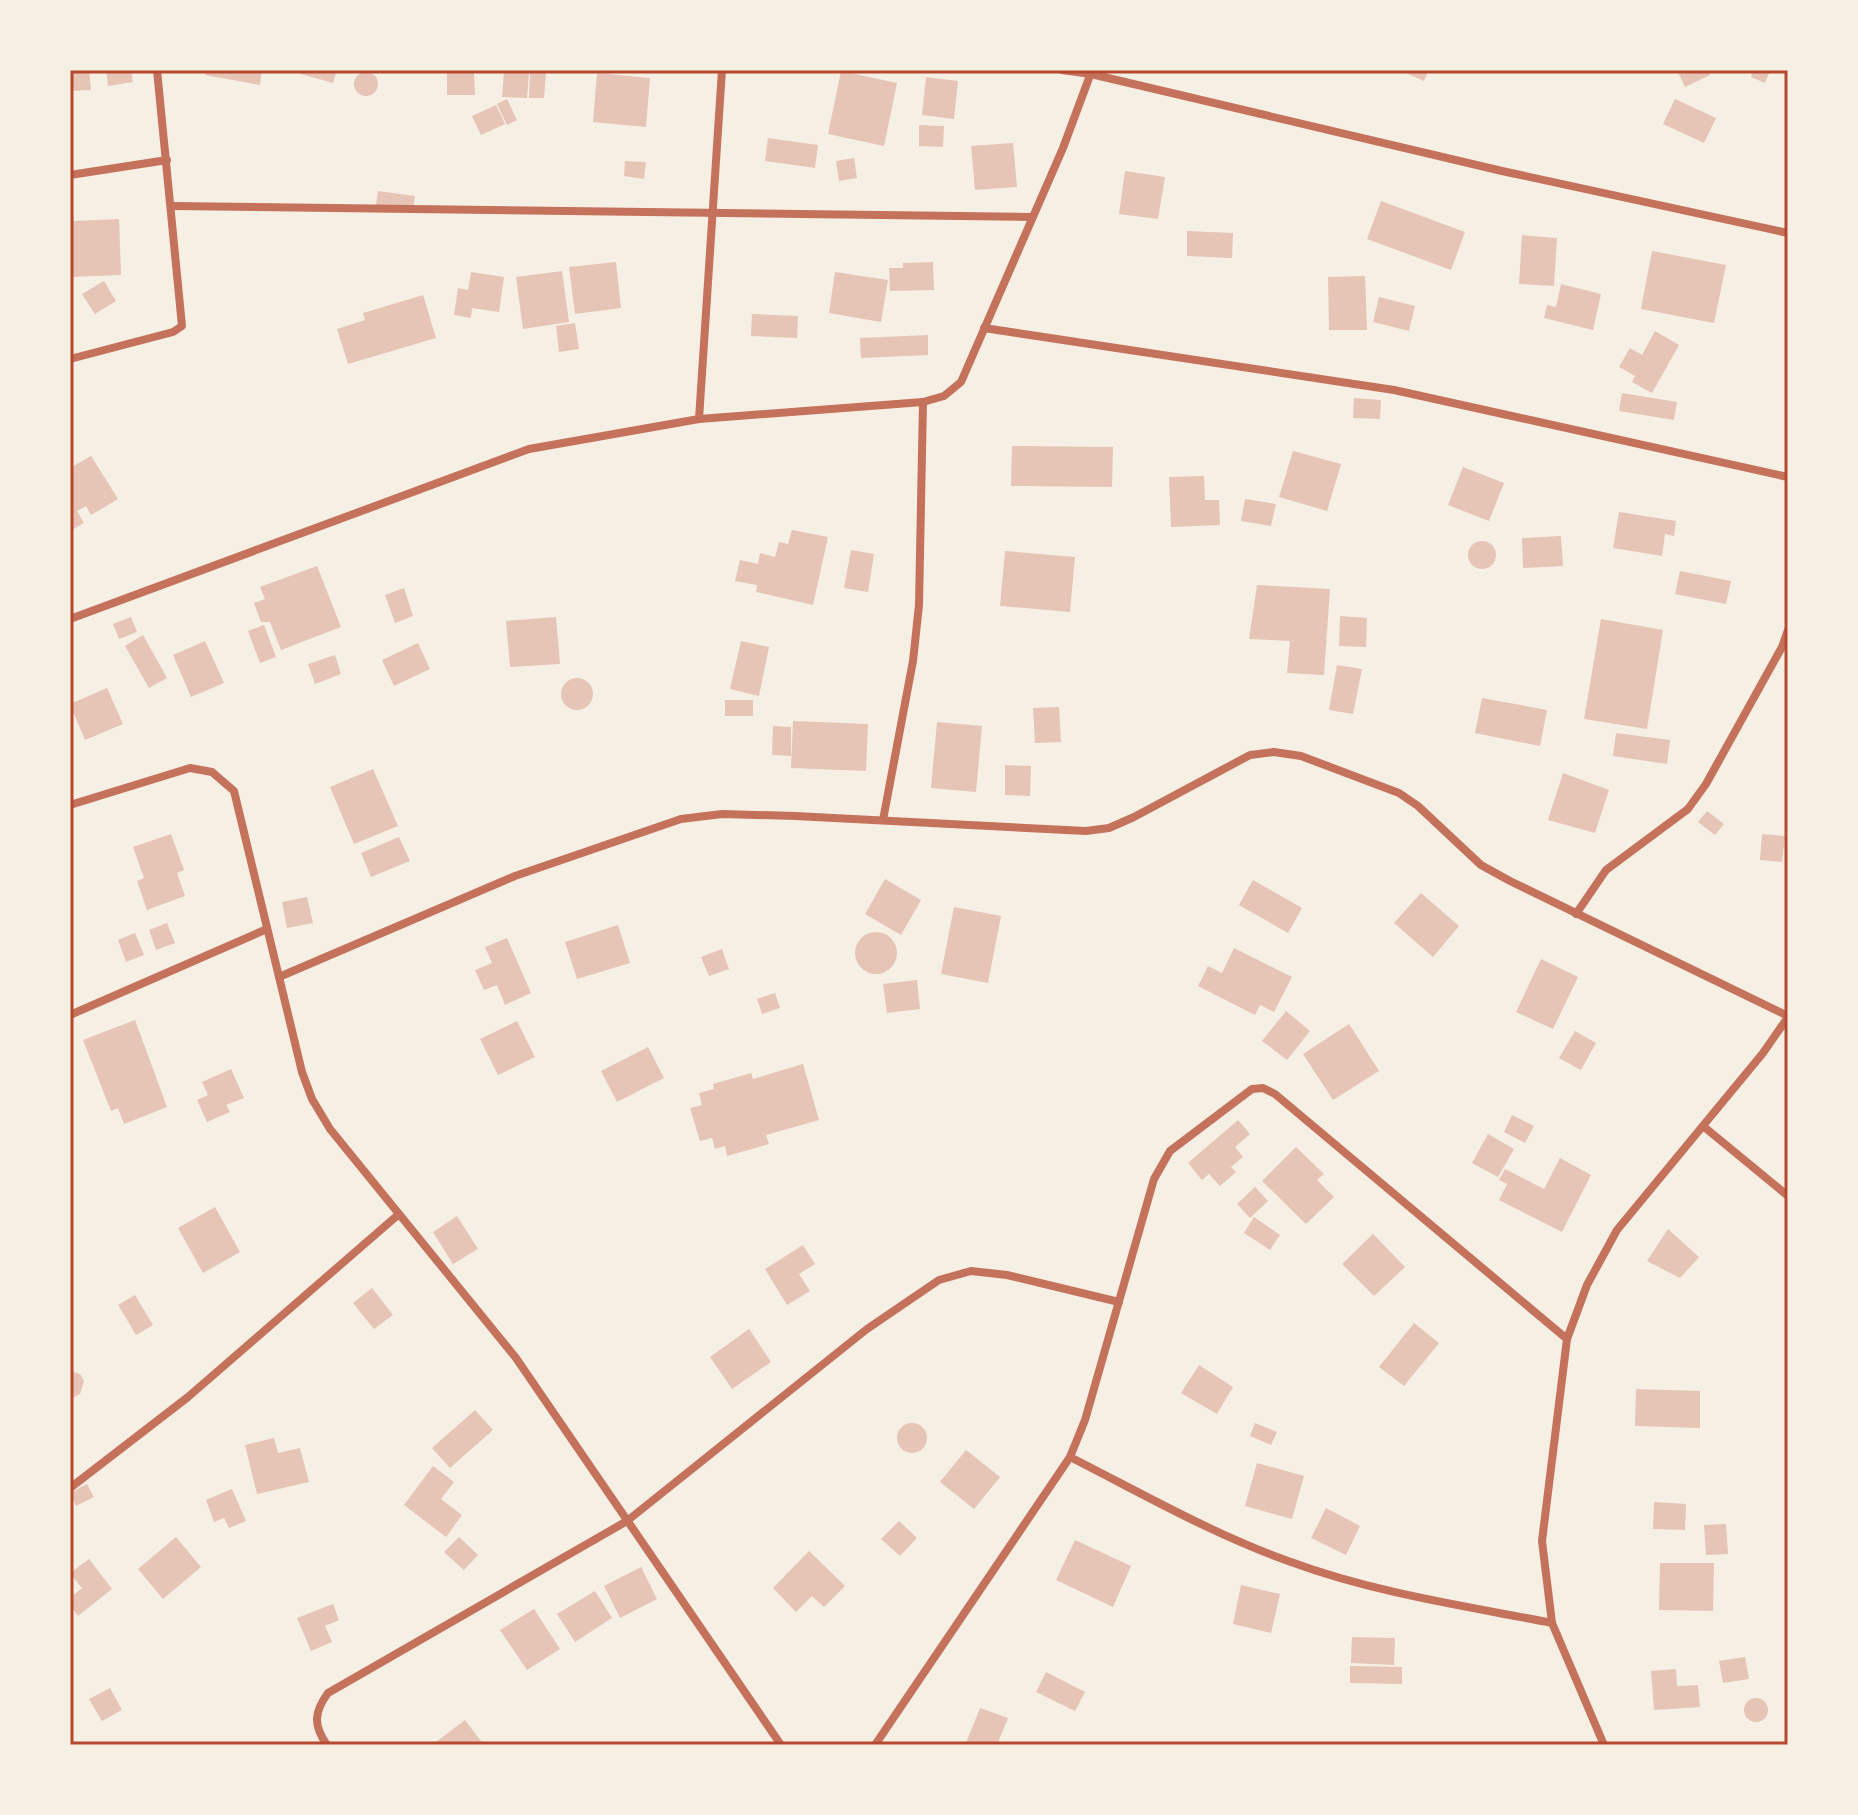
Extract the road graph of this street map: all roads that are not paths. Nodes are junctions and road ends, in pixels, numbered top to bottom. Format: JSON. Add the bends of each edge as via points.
{"nodes":[{"id":1,"x":157,"y":70,"type":"edge"},
{"id":2,"x":722,"y":70,"type":"edge"},
{"id":3,"x":1062,"y":70,"type":"edge"},
{"id":4,"x":1092,"y":72,"type":"edge"},
{"id":5,"x":167,"y":160,"type":"junction"},
{"id":6,"x":70,"y":175,"type":"edge"},
{"id":7,"x":172,"y":206,"type":"junction"},
{"id":8,"x":711,"y":216,"type":"junction"},
{"id":9,"x":1032,"y":217,"type":"junction"},
{"id":10,"x":1788,"y":233,"type":"edge"},
{"id":11,"x":984,"y":328,"type":"junction"},
{"id":12,"x":70,"y":359,"type":"edge"},
{"id":13,"x":923,"y":402,"type":"junction"},
{"id":14,"x":699,"y":419,"type":"junction"},
{"id":15,"x":1788,"y":477,"type":"edge"},
{"id":16,"x":70,"y":619,"type":"edge"},
{"id":17,"x":1788,"y":630,"type":"edge"},
{"id":18,"x":70,"y":805,"type":"edge"},
{"id":19,"x":883,"y":820,"type":"junction"},
{"id":20,"x":1576,"y":914,"type":"junction"},
{"id":21,"x":267,"y":929,"type":"junction"},
{"id":22,"x":279,"y":977,"type":"junction"},
{"id":23,"x":70,"y":1015,"type":"edge"},
{"id":24,"x":1788,"y":1017,"type":"edge"},
{"id":25,"x":1703,"y":1126,"type":"junction"},
{"id":26,"x":1788,"y":1196,"type":"edge"},
{"id":27,"x":399,"y":1214,"type":"junction"},
{"id":28,"x":1119,"y":1302,"type":"junction"},
{"id":29,"x":1567,"y":1339,"type":"junction"},
{"id":30,"x":1070,"y":1457,"type":"junction"},
{"id":31,"x":70,"y":1488,"type":"edge"},
{"id":32,"x":627,"y":1521,"type":"junction"},
{"id":33,"x":1552,"y":1623,"type":"junction"},
{"id":34,"x":327,"y":1745,"type":"edge"},
{"id":35,"x":781,"y":1745,"type":"edge"},
{"id":36,"x":875,"y":1745,"type":"edge"},
{"id":37,"x":1604,"y":1745,"type":"edge"}],
"edges":[{"from":1,"to":5,"type":"street"},
{"from":2,"to":8,"type":"street"},
{"from":3,"to":4,"type":"street"},
{"from":4,"to":9,"type":"street"},
{"from":4,"to":10,"type":"street","via":[[1502,171]]},
{"from":5,"to":6,"type":"street"},
{"from":5,"to":7,"type":"street"},
{"from":7,"to":8,"type":"street"},
{"from":7,"to":12,"type":"street","via":[[182,326]]},
{"from":8,"to":9,"type":"street"},
{"from":8,"to":14,"type":"street"},
{"from":9,"to":11,"type":"street"},
{"from":11,"to":13,"type":"street","via":[[961,382],[944,396]]},
{"from":11,"to":15,"type":"street","via":[[1394,390]]},
{"from":13,"to":14,"type":"street"},
{"from":13,"to":19,"type":"street","via":[[919,605]]},
{"from":14,"to":16,"type":"street","via":[[529,449]]},
{"from":17,"to":20,"type":"street","via":[[1688,809],[1606,870]]},
{"from":18,"to":21,"type":"street","via":[[190,768],[212,772],[234,791]]},
{"from":19,"to":20,"type":"street","via":[[1109,828],[1250,755],[1287,754],[1399,793],[1481,865]]},
{"from":19,"to":22,"type":"street","via":[[722,814],[681,819],[515,876]]},
{"from":20,"to":24,"type":"street"},
{"from":21,"to":22,"type":"street"},
{"from":21,"to":23,"type":"street"},
{"from":22,"to":27,"type":"street","via":[[312,1099]]},
{"from":24,"to":25,"type":"street"},
{"from":25,"to":26,"type":"street"},
{"from":25,"to":29,"type":"street","via":[[1617,1230],[1587,1285]]},
{"from":27,"to":31,"type":"street","via":[[188,1397]]},
{"from":27,"to":32,"type":"street","via":[[516,1358]]},
{"from":28,"to":29,"type":"street","via":[[1154,1179],[1170,1151],[1252,1089],[1263,1088]]},
{"from":28,"to":30,"type":"street"},
{"from":28,"to":32,"type":"street","via":[[1007,1275],[971,1271],[939,1280],[867,1329]]},
{"from":29,"to":33,"type":"street","via":[[1542,1541]]},
{"from":30,"to":33,"type":"street","via":[[1237,1541],[1293,1563],[1376,1588]]},
{"from":30,"to":36,"type":"street"},
{"from":32,"to":34,"type":"street","via":[[328,1693],[315,1723]]},
{"from":32,"to":35,"type":"street"},
{"from":33,"to":37,"type":"street"}]}
